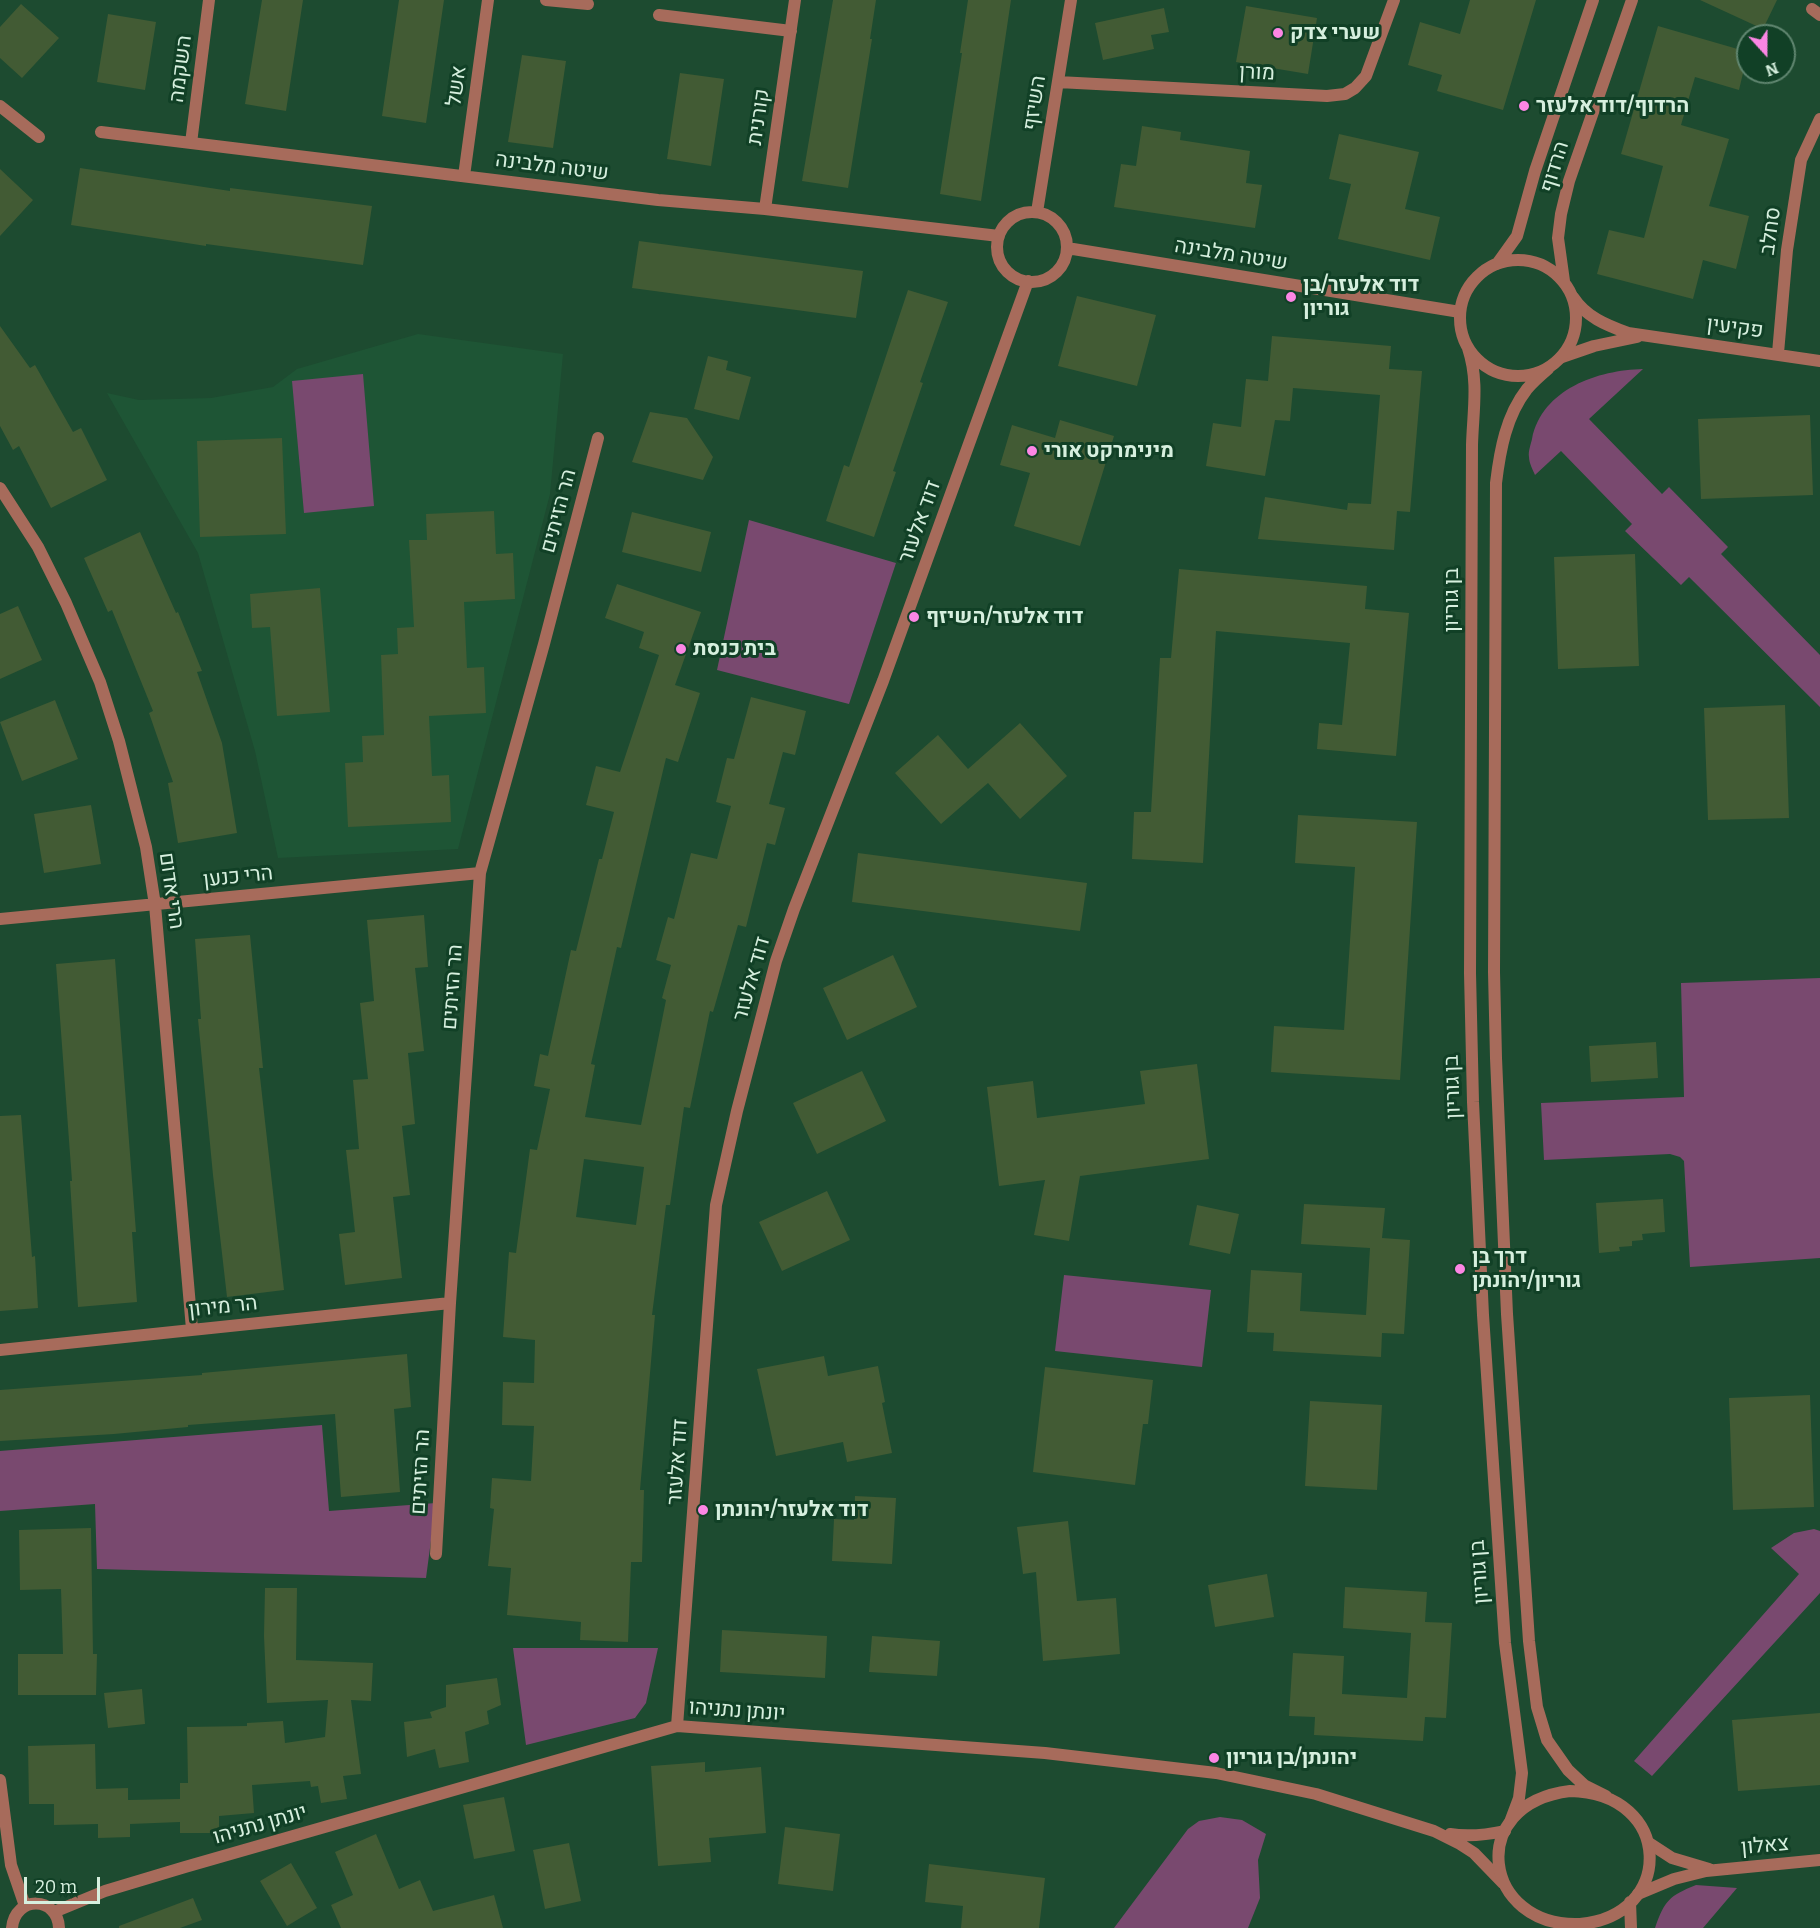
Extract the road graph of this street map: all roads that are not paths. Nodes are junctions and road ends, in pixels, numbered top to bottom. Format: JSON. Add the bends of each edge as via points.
{"nodes":[{"id":1,"x":209,"y":0,"type":"edge"},
{"id":2,"x":488,"y":0,"type":"edge"},
{"id":3,"x":546,"y":0,"type":"edge"},
{"id":4,"x":795,"y":0,"type":"edge"},
{"id":5,"x":1071,"y":0,"type":"edge"},
{"id":6,"x":1394,"y":0,"type":"edge"},
{"id":7,"x":1593,"y":0,"type":"edge"},
{"id":8,"x":1632,"y":0,"type":"edge"},
{"id":9,"x":588,"y":4,"type":"dead end"},
{"id":10,"x":659,"y":15,"type":"dead end"},
{"id":11,"x":791,"y":31,"type":"junction"},
{"id":12,"x":1058,"y":82,"type":"junction"},
{"id":13,"x":0,"y":106,"type":"edge"},
{"id":14,"x":1820,"y":119,"type":"edge"},
{"id":15,"x":101,"y":132,"type":"dead end"},
{"id":16,"x":39,"y":137,"type":"dead end"},
{"id":17,"x":191,"y":143,"type":"junction"},
{"id":18,"x":464,"y":176,"type":"junction"},
{"id":19,"x":765,"y":209,"type":"junction"},
{"id":20,"x":1037,"y":212,"type":"junction"},
{"id":21,"x":999,"y":236,"type":"junction"},
{"id":22,"x":1067,"y":248,"type":"junction"},
{"id":23,"x":1497,"y":264,"type":"junction"},
{"id":24,"x":1028,"y":281,"type":"junction"},
{"id":25,"x":1563,"y":281,"type":"junction"},
{"id":26,"x":1573,"y":297,"type":"junction"},
{"id":27,"x":1460,"y":312,"type":"junction"},
{"id":28,"x":1644,"y":336,"type":"junction"},
{"id":29,"x":1468,"y":348,"type":"junction"},
{"id":30,"x":1778,"y":353,"type":"junction"},
{"id":31,"x":1562,"y":357,"type":"junction"},
{"id":32,"x":1820,"y":361,"type":"edge"},
{"id":33,"x":1548,"y":369,"type":"junction"},
{"id":34,"x":598,"y":438,"type":"dead end"},
{"id":35,"x":0,"y":488,"type":"edge"},
{"id":36,"x":480,"y":873,"type":"junction"},
{"id":37,"x":155,"y":905,"type":"junction"},
{"id":38,"x":0,"y":919,"type":"edge"},
{"id":39,"x":450,"y":1303,"type":"junction"},
{"id":40,"x":192,"y":1329,"type":"junction"},
{"id":41,"x":0,"y":1350,"type":"edge"},
{"id":42,"x":436,"y":1554,"type":"dead end"},
{"id":43,"x":677,"y":1726,"type":"junction"},
{"id":44,"x":0,"y":1780,"type":"edge"},
{"id":45,"x":1606,"y":1796,"type":"junction"},
{"id":46,"x":1508,"y":1826,"type":"junction"},
{"id":47,"x":1434,"y":1831,"type":"junction"},
{"id":48,"x":1649,"y":1843,"type":"junction"},
{"id":49,"x":1820,"y":1860,"type":"edge"},
{"id":50,"x":1713,"y":1870,"type":"junction"},
{"id":51,"x":1503,"y":1883,"type":"junction"},
{"id":52,"x":1634,"y":1898,"type":"junction"},
{"id":53,"x":25,"y":1906,"type":"junction"},
{"id":54,"x":54,"y":1912,"type":"junction"},
{"id":55,"x":1556,"y":1925,"type":"edge"},
{"id":56,"x":12,"y":1928,"type":"edge"},
{"id":57,"x":59,"y":1928,"type":"edge"},
{"id":58,"x":1631,"y":1928,"type":"edge"}],
"edges":[{"from":1,"to":17,"type":"street","name":"השקמה"},
{"from":2,"to":18,"type":"street","name":"אשל"},
{"from":3,"to":9,"type":"street"},
{"from":4,"to":11,"type":"street","name":"קורנית"},
{"from":5,"to":12,"type":"street","name":"השיזף"},
{"from":6,"to":12,"type":"street","name":"מורן","via":[[1366,76],[1345,94]]},
{"from":7,"to":23,"type":"street","name":"הרדוף","via":[[1534,171],[1517,236]]},
{"from":8,"to":25,"type":"street","name":"הרדוף","via":[[1561,214],[1558,238]]},
{"from":10,"to":11,"type":"street"},
{"from":11,"to":19,"type":"street","name":"קורנית"},
{"from":12,"to":20,"type":"street","name":"השיזף"},
{"from":13,"to":16,"type":"street"},
{"from":14,"to":30,"type":"street","name":"סחלב","via":[[1802,160],[1787,250]]},
{"from":15,"to":17,"type":"street","name":"שיטה מלבינה"},
{"from":17,"to":18,"type":"street","name":"שיטה מלבינה"},
{"from":18,"to":19,"type":"street","name":"שיטה מלבינה"},
{"from":19,"to":21,"type":"street","name":"שיטה מלבינה"},
{"from":20,"to":21,"type":"street","via":[[1014,217]]},
{"from":20,"to":22,"type":"street","via":[[1062,228]]},
{"from":21,"to":24,"type":"street","via":[[998,256],[1003,266],[1018,279]]},
{"from":22,"to":24,"type":"street","via":[[1059,269],[1050,276]]},
{"from":22,"to":27,"type":"street","name":"שיטה מלבינה"},
{"from":23,"to":25,"type":"street","via":[[1534,262]]},
{"from":23,"to":27,"type":"street","via":[[1481,273],[1469,287]]},
{"from":24,"to":43,"type":"street","name":"דוד אלעזר","via":[[883,681],[794,909],[773,971],[736,1111],[716,1205]]},
{"from":25,"to":26,"type":"street"},
{"from":26,"to":28,"type":"street","name":"פקיעין","via":[[1580,308],[1600,321]]},
{"from":26,"to":31,"type":"street","via":[[1576,325],[1572,342]]},
{"from":27,"to":29,"type":"street"},
{"from":28,"to":30,"type":"street","name":"פקיעין"},
{"from":28,"to":31,"type":"street","name":"פקיעין","via":[[1611,341]]},
{"from":29,"to":33,"type":"street","via":[[1479,362],[1503,375],[1530,376]]},
{"from":29,"to":46,"type":"street","name":"בן גוריון","via":[[1476,390],[1472,445],[1473,1102],[1504,1632],[1522,1773],[1519,1798]]},
{"from":30,"to":32,"type":"street","name":"פקיעין"},
{"from":31,"to":33,"type":"street"},
{"from":33,"to":45,"type":"street","name":"בן גוריון","via":[[1527,389],[1514,411],[1504,435],[1496,483],[1494,972],[1499,1153],[1529,1641],[1537,1707],[1547,1740],[1568,1770],[1584,1785]]},
{"from":34,"to":36,"type":"street","name":"הר הזיתים"},
{"from":35,"to":37,"type":"street","name":"הרי אדום","via":[[38,547],[100,682],[140,825]]},
{"from":36,"to":37,"type":"street","name":"הרי כנען"},
{"from":36,"to":39,"type":"street","name":"הר הזיתים"},
{"from":37,"to":38,"type":"street","name":"הרי כנען"},
{"from":37,"to":40,"type":"street","name":"הרי אדום"},
{"from":39,"to":40,"type":"street","name":"הר מירון"},
{"from":39,"to":42,"type":"street","name":"הר הזיתים"},
{"from":40,"to":41,"type":"street","name":"הר מירון"},
{"from":43,"to":47,"type":"street","name":"יונתן נתניהו","via":[[1045,1753],[1191,1770],[1316,1794]]},
{"from":43,"to":54,"type":"street","name":"יונתן נתניהו","via":[[184,1867]]},
{"from":44,"to":53,"type":"street","via":[[11,1865]]},
{"from":45,"to":46,"type":"street","via":[[1583,1791],[1546,1795],[1526,1806]]},
{"from":45,"to":48,"type":"street","via":[[1634,1815]]},
{"from":46,"to":47,"type":"street","name":"יונתן נתניהו","via":[[1486,1835]]},
{"from":46,"to":51,"type":"street","via":[[1498,1851]]},
{"from":47,"to":51,"type":"street","name":"יונתן נתניהו","via":[[1474,1853]]},
{"from":48,"to":50,"type":"street","name":"צאלון","via":[[1672,1858]]},
{"from":48,"to":52,"type":"street","via":[[1647,1875]]},
{"from":49,"to":50,"type":"street","name":"צאלון"},
{"from":50,"to":52,"type":"street","name":"צאלון","via":[[1682,1876]]},
{"from":51,"to":55,"type":"street","via":[[1523,1908]]},
{"from":52,"to":55,"type":"street","via":[[1622,1910],[1602,1920]]},
{"from":52,"to":58,"type":"street"},
{"from":53,"to":54,"type":"street","via":[[40,1904]]},
{"from":53,"to":56,"type":"street","via":[[18,1911]]},
{"from":54,"to":57,"type":"street"}]}
